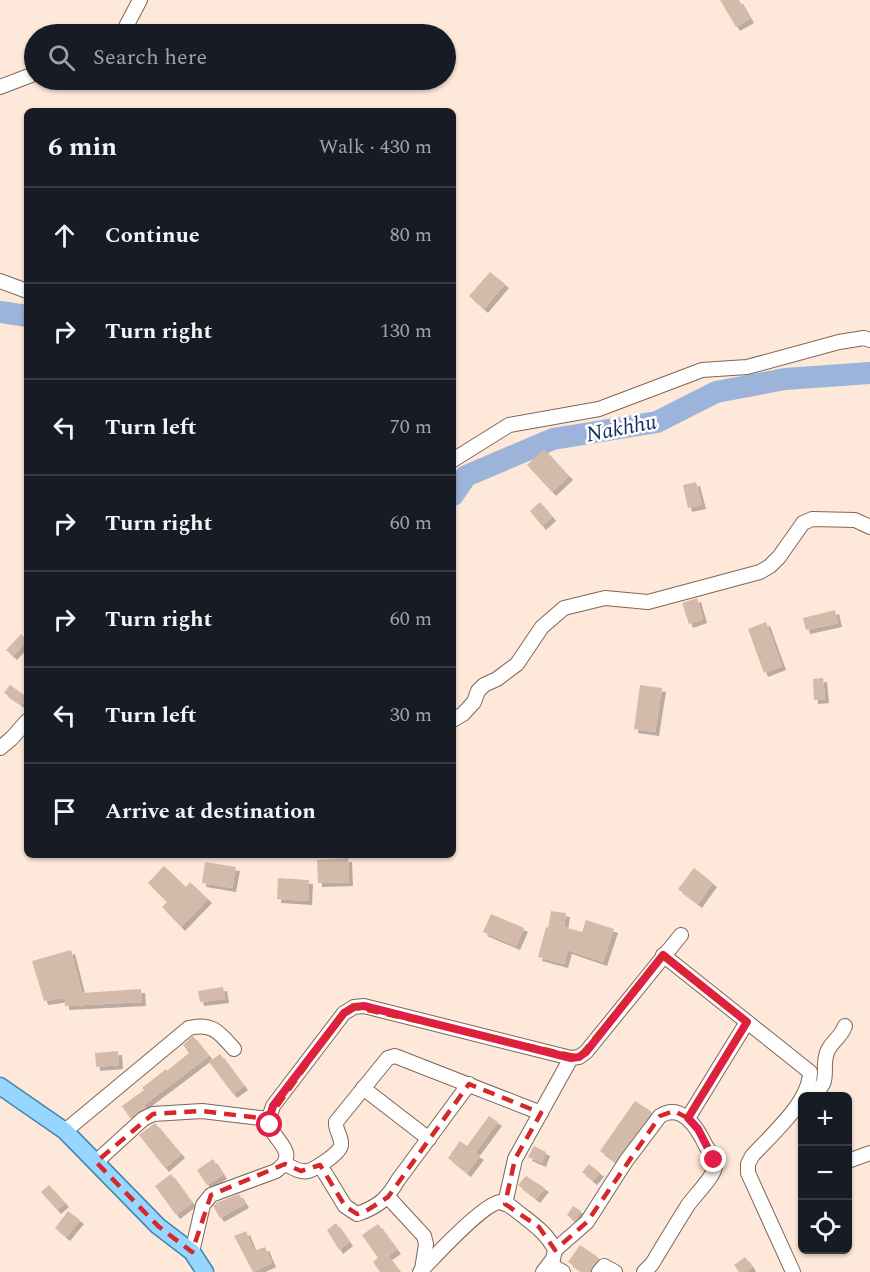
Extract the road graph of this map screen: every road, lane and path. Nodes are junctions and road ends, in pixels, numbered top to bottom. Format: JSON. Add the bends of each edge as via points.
{"nodes":[{"id":1,"x":140,"y":0,"type":"edge"},
{"id":2,"x":127,"y":24,"type":"edge"},
{"id":3,"x":24,"y":78,"type":"edge"},
{"id":4,"x":0,"y":87,"type":"edge"},
{"id":5,"x":0,"y":281,"type":"edge"},
{"id":6,"x":24,"y":290,"type":"edge"},
{"id":7,"x":870,"y":340,"type":"edge"},
{"id":8,"x":456,"y":458,"type":"edge"},
{"id":9,"x":870,"y":527,"type":"edge"},
{"id":10,"x":456,"y":718,"type":"edge"},
{"id":11,"x":24,"y":724,"type":"edge"},
{"id":12,"x":0,"y":748,"type":"edge"},
{"id":13,"x":681,"y":936,"type":"dead end"},
{"id":14,"x":663,"y":955,"type":"junction"},
{"id":15,"x":747,"y":1022,"type":"junction"},
{"id":16,"x":845,"y":1026,"type":"dead end"},
{"id":17,"x":234,"y":1049,"type":"dead end"},
{"id":18,"x":571,"y":1058,"type":"junction"},
{"id":19,"x":469,"y":1084,"type":"junction"},
{"id":20,"x":0,"y":1086,"type":"edge"},
{"id":21,"x":363,"y":1088,"type":"junction"},
{"id":22,"x":806,"y":1092,"type":"edge"},
{"id":23,"x":817,"y":1092,"type":"edge"},
{"id":24,"x":541,"y":1113,"type":"junction"},
{"id":25,"x":688,"y":1118,"type":"junction"},
{"id":26,"x":269,"y":1119,"type":"junction"},
{"id":27,"x":796,"y":1119,"type":"edge"},
{"id":28,"x":64,"y":1131,"type":"junction"},
{"id":29,"x":429,"y":1139,"type":"junction"},
{"id":30,"x":869,"y":1156,"type":"edge"},
{"id":31,"x":852,"y":1160,"type":"edge"},
{"id":32,"x":96,"y":1162,"type":"junction"},
{"id":33,"x":285,"y":1164,"type":"junction"},
{"id":34,"x":320,"y":1165,"type":"junction"},
{"id":35,"x":388,"y":1197,"type":"junction"},
{"id":36,"x":506,"y":1203,"type":"junction"},
{"id":37,"x":555,"y":1250,"type":"junction"},
{"id":38,"x":192,"y":1252,"type":"junction"},
{"id":39,"x":546,"y":1268,"type":"edge"},
{"id":40,"x":421,"y":1271,"type":"edge"},
{"id":41,"x":205,"y":1272,"type":"edge"},
{"id":42,"x":563,"y":1272,"type":"edge"},
{"id":43,"x":599,"y":1272,"type":"edge"},
{"id":44,"x":615,"y":1272,"type":"edge"},
{"id":45,"x":644,"y":1272,"type":"edge"},
{"id":46,"x":793,"y":1272,"type":"edge"}],
"edges":[{"from":1,"to":2,"type":"street"},
{"from":3,"to":4,"type":"street"},
{"from":5,"to":6,"type":"street"},
{"from":7,"to":8,"type":"street","via":[[839,342],[747,366],[702,370],[599,409],[508,425]]},
{"from":9,"to":10,"type":"street","via":[[855,520],[812,519],[802,523],[779,557],[760,572],[648,602],[605,598],[564,608],[542,627],[517,664],[484,685],[474,702]]},
{"from":11,"to":12,"type":"street"},
{"from":13,"to":14,"type":"street"},
{"from":14,"to":15,"type":"street"},
{"from":14,"to":18,"type":"street","via":[[586,1052]]},
{"from":15,"to":22,"type":"street","via":[[810,1072]]},
{"from":15,"to":25,"type":"street"},
{"from":16,"to":23,"type":"street","via":[[825,1055],[825,1080]]},
{"from":17,"to":28,"type":"street","via":[[219,1032],[201,1024],[189,1028]]},
{"from":18,"to":24,"type":"street"},
{"from":18,"to":26,"type":"street","via":[[364,1006],[354,1007],[344,1013],[273,1106]]},
{"from":19,"to":21,"type":"street","via":[[395,1056],[388,1058]]},
{"from":19,"to":24,"type":"street"},
{"from":19,"to":29,"type":"street"},
{"from":20,"to":28,"type":"main road"},
{"from":21,"to":29,"type":"street"},
{"from":21,"to":34,"type":"street","via":[[336,1122],[340,1149]]},
{"from":24,"to":36,"type":"street","via":[[515,1159]]},
{"from":25,"to":37,"type":"street","via":[[674,1111],[660,1116],[587,1222]]},
{"from":25,"to":45,"type":"street","via":[[698,1129],[715,1167]]},
{"from":26,"to":32,"type":"street","via":[[202,1111],[153,1114]]},
{"from":26,"to":33,"type":"street","via":[[283,1145]]},
{"from":27,"to":46,"type":"street","via":[[752,1156],[747,1173]]},
{"from":28,"to":32,"type":"main road"},
{"from":29,"to":35,"type":"street"},
{"from":30,"to":31,"type":"street"},
{"from":32,"to":38,"type":"main road","via":[[158,1226]]},
{"from":33,"to":34,"type":"street","via":[[301,1171]]},
{"from":33,"to":38,"type":"street","via":[[276,1171],[210,1195],[203,1205]]},
{"from":34,"to":35,"type":"street","via":[[351,1212],[366,1211]]},
{"from":35,"to":40,"type":"street","via":[[424,1236]]},
{"from":36,"to":37,"type":"street","via":[[538,1227]]},
{"from":36,"to":40,"type":"street","via":[[486,1208]]},
{"from":37,"to":39,"type":"street","via":[[554,1259]]},
{"from":38,"to":41,"type":"main road"},
{"from":39,"to":42,"type":"street"},
{"from":43,"to":44,"type":"street","via":[[604,1266]]}]}
